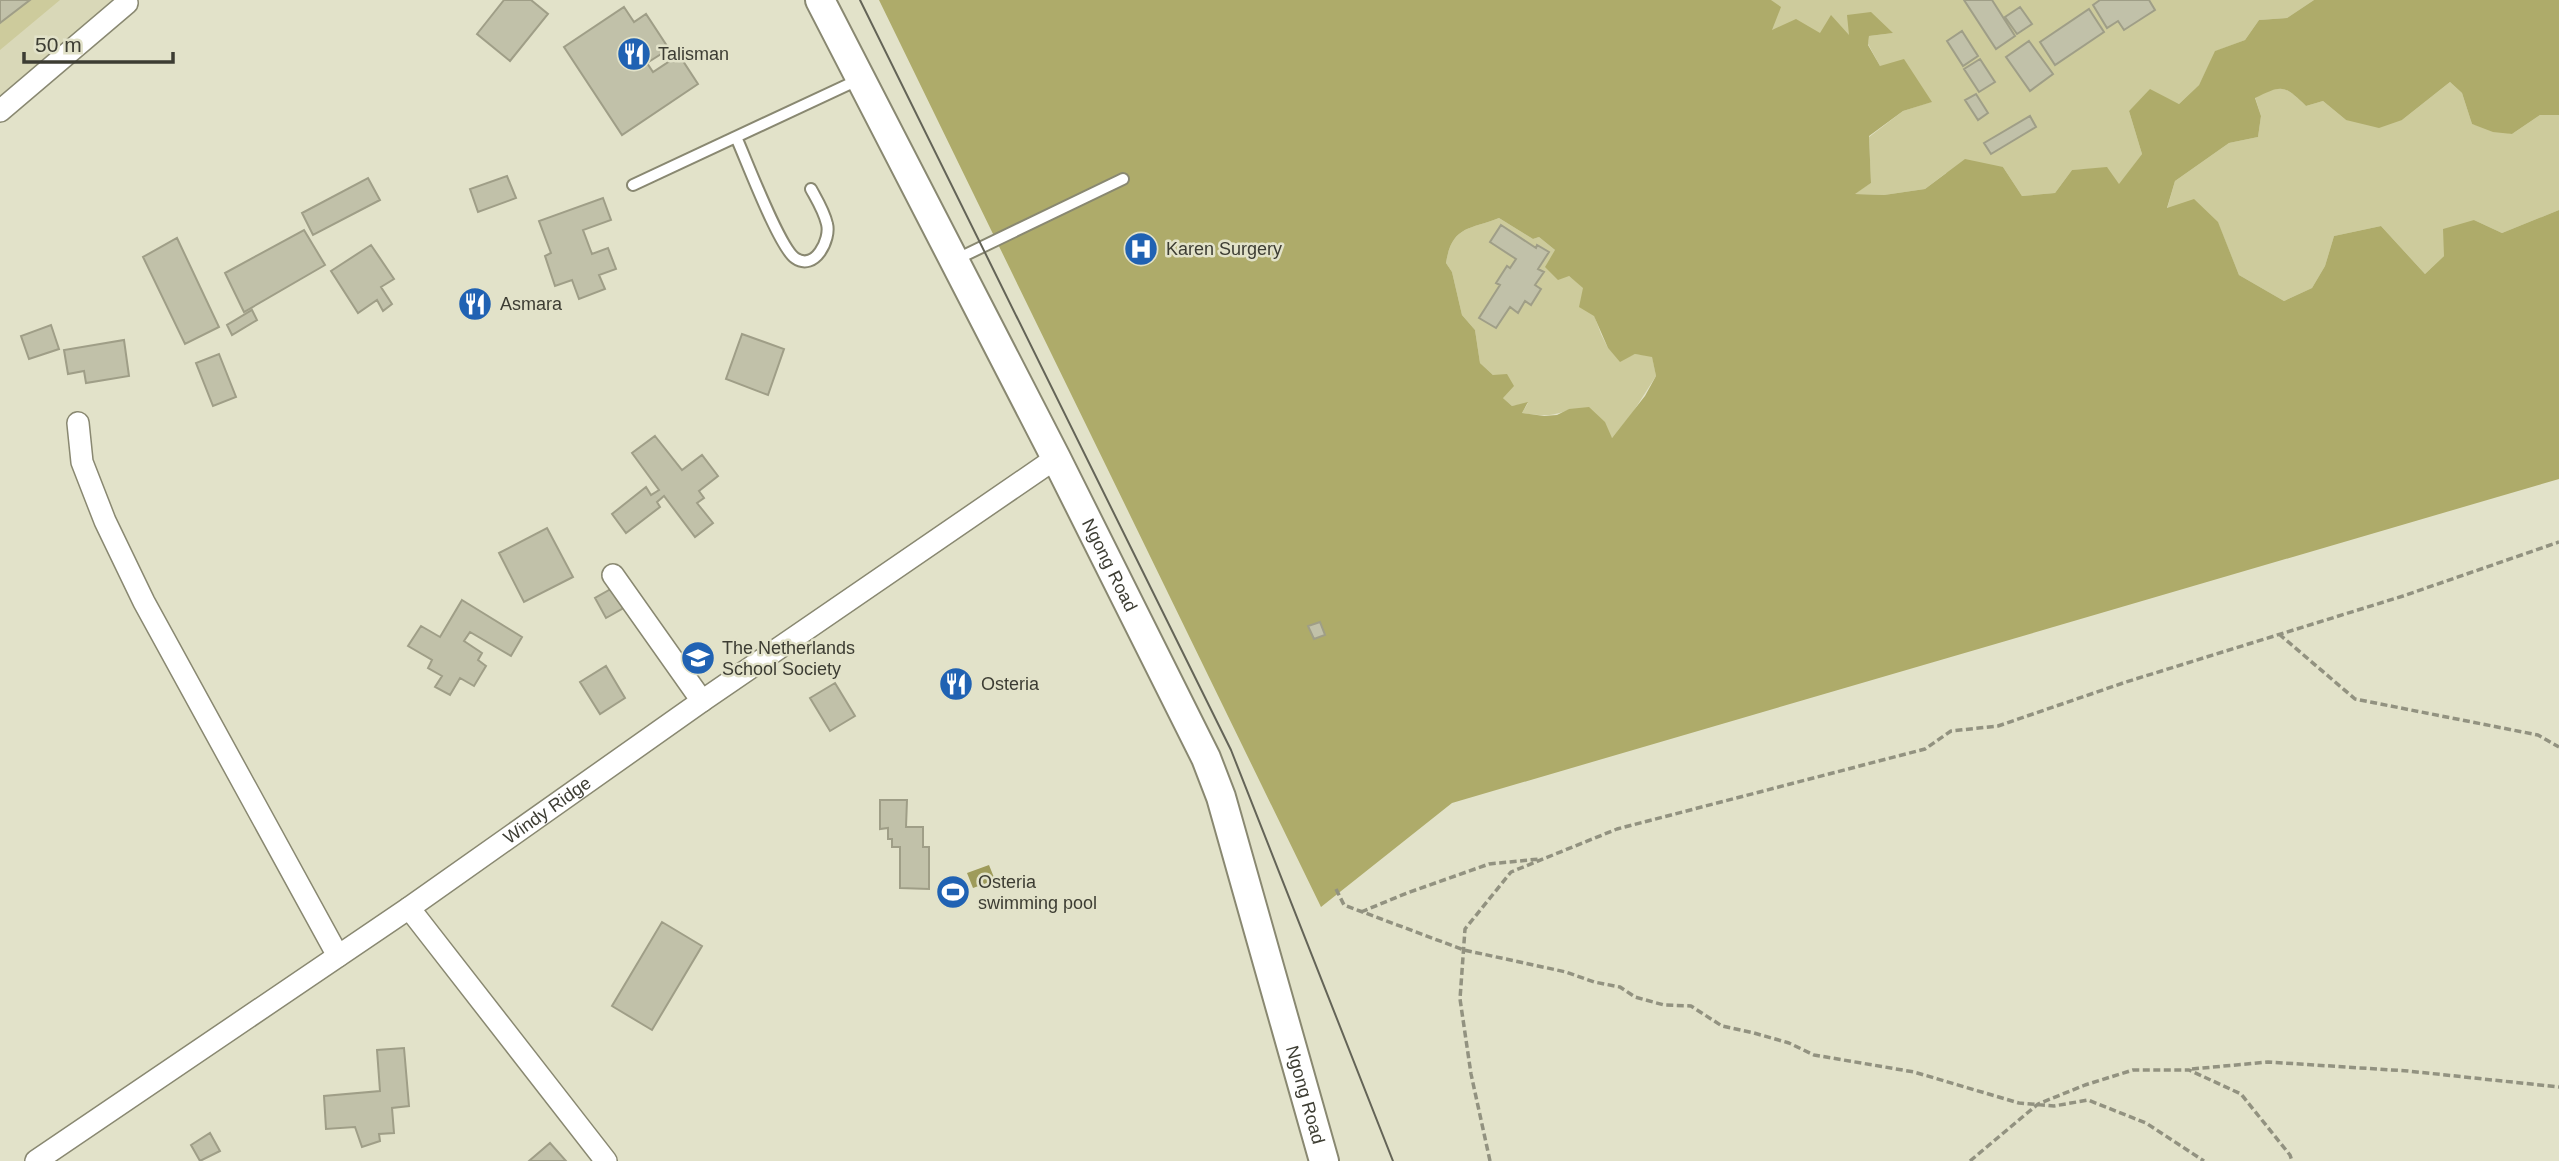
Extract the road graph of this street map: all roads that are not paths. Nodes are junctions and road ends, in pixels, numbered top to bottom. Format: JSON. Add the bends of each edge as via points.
{"nodes":[{"id":1,"x":820,"y":0,"type":"edge"},
{"id":2,"x":127,"y":3,"type":"dead end"},
{"id":3,"x":860,"y":79,"type":"junction"},
{"id":4,"x":0,"y":111,"type":"edge"},
{"id":5,"x":736,"y":137,"type":"junction"},
{"id":6,"x":1123,"y":179,"type":"dead end"},
{"id":7,"x":633,"y":185,"type":"dead end"},
{"id":8,"x":811,"y":189,"type":"dead end"},
{"id":9,"x":954,"y":261,"type":"junction"},
{"id":10,"x":78,"y":423,"type":"dead end"},
{"id":11,"x":1056,"y":458,"type":"junction"},
{"id":12,"x":613,"y":575,"type":"dead end"},
{"id":13,"x":702,"y":702,"type":"junction"},
{"id":14,"x":409,"y":908,"type":"junction"},
{"id":15,"x":338,"y":956,"type":"junction"},
{"id":16,"x":36,"y":1161,"type":"edge"},
{"id":17,"x":606,"y":1161,"type":"edge"},
{"id":18,"x":1324,"y":1161,"type":"edge"}],
"edges":[{"from":1,"to":3,"type":"main road","name":"Ngong Road"},
{"from":2,"to":4,"type":"street"},
{"from":3,"to":5,"type":"lane"},
{"from":3,"to":9,"type":"main road","name":"Ngong Road"},
{"from":5,"to":7,"type":"lane"},
{"from":5,"to":8,"type":"lane","via":[[769,215],[794,258],[802,261],[822,251],[828,227]]},
{"from":6,"to":9,"type":"lane"},
{"from":9,"to":11,"type":"main road","name":"Ngong Road"},
{"from":10,"to":15,"type":"street","via":[[82,462],[138,590]]},
{"from":11,"to":13,"type":"street","name":"Windy Ridge"},
{"from":11,"to":18,"type":"main road","name":"Ngong Road","via":[[1206,758],[1221,797]]},
{"from":12,"to":13,"type":"street"},
{"from":13,"to":14,"type":"street","name":"Windy Ridge"},
{"from":14,"to":15,"type":"street","name":"Windy Ridge"},
{"from":14,"to":17,"type":"street"},
{"from":15,"to":16,"type":"street","name":"Windy Ridge"}]}
